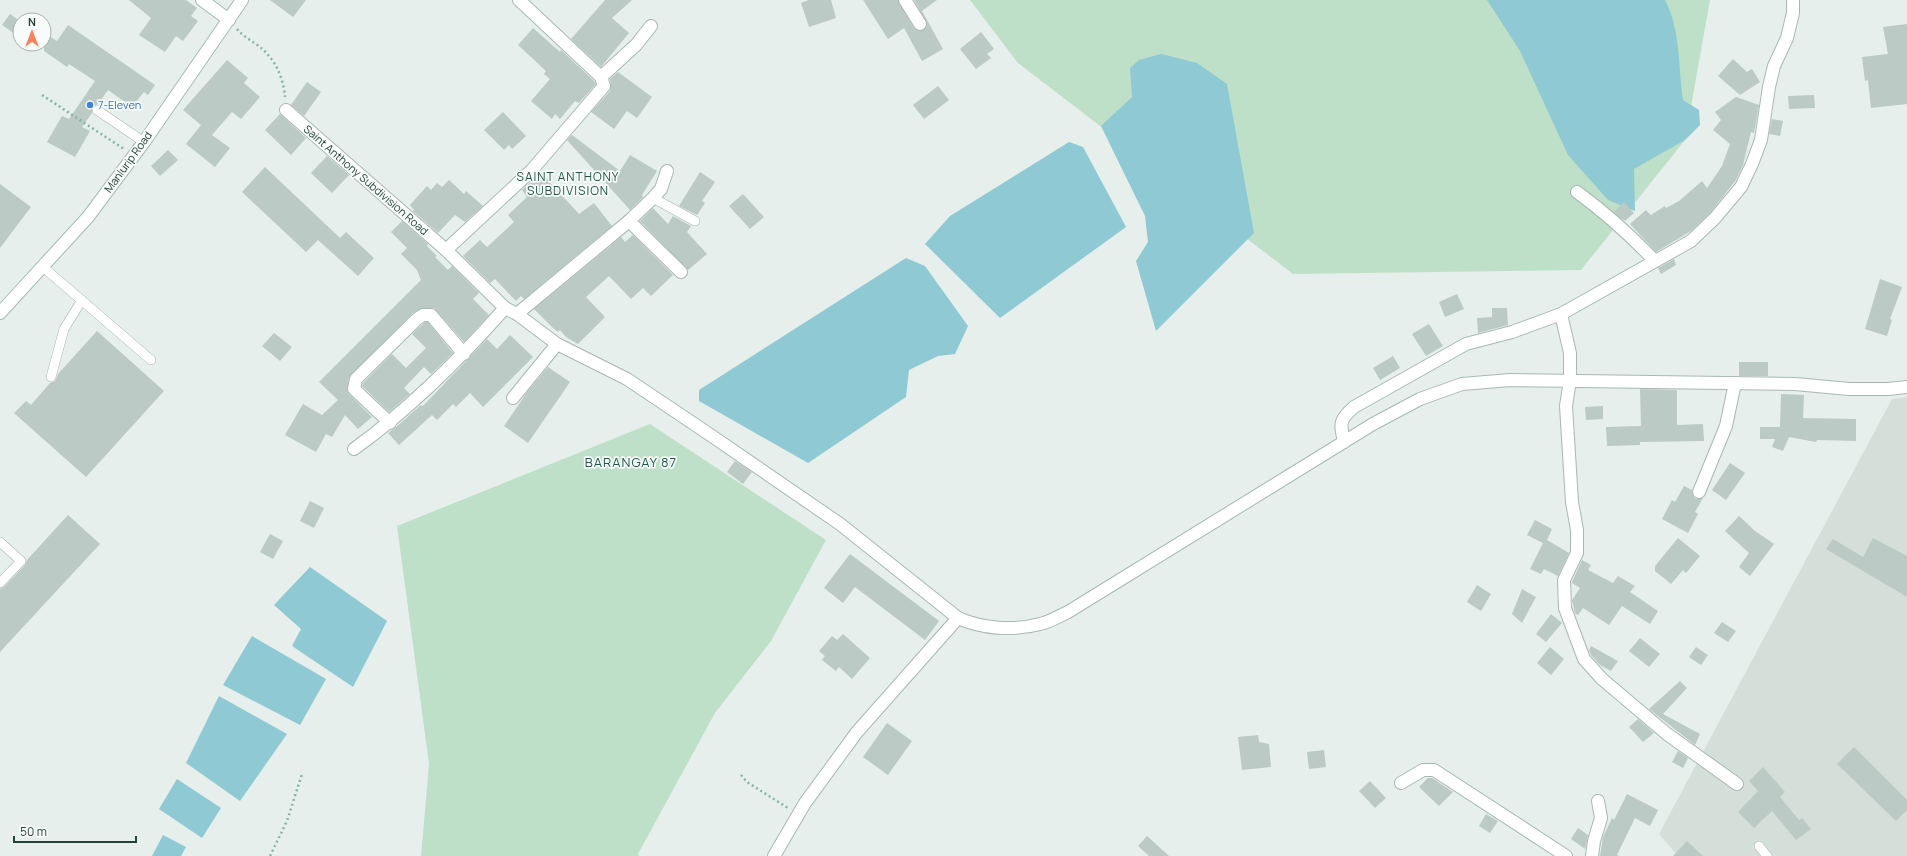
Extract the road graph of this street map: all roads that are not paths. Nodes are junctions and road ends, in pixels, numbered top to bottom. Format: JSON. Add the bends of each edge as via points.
{"nodes":[{"id":1,"x":202,"y":0,"type":"edge"},
{"id":2,"x":242,"y":0,"type":"edge"},
{"id":3,"x":519,"y":0,"type":"edge"},
{"id":4,"x":904,"y":0,"type":"edge"},
{"id":5,"x":1793,"y":0,"type":"edge"},
{"id":6,"x":230,"y":20,"type":"junction"},
{"id":7,"x":920,"y":24,"type":"dead end"},
{"id":8,"x":651,"y":26,"type":"dead end"},
{"id":9,"x":601,"y":76,"type":"junction"},
{"id":10,"x":97,"y":110,"type":"dead end"},
{"id":11,"x":286,"y":110,"type":"road end"},
{"id":12,"x":144,"y":142,"type":"junction"},
{"id":13,"x":667,"y":171,"type":"dead end"},
{"id":14,"x":1577,"y":192,"type":"dead end"},
{"id":15,"x":654,"y":198,"type":"junction"},
{"id":16,"x":629,"y":221,"type":"junction"},
{"id":17,"x":695,"y":221,"type":"dead end"},
{"id":18,"x":446,"y":250,"type":"junction"},
{"id":19,"x":1655,"y":261,"type":"junction"},
{"id":20,"x":43,"y":267,"type":"junction"},
{"id":21,"x":681,"y":272,"type":"dead end"},
{"id":22,"x":82,"y":300,"type":"junction"},
{"id":23,"x":505,"y":308,"type":"junction"},
{"id":24,"x":0,"y":313,"type":"edge"},
{"id":25,"x":516,"y":314,"type":"junction"},
{"id":26,"x":1561,"y":314,"type":"junction"},
{"id":27,"x":557,"y":344,"type":"junction"},
{"id":28,"x":464,"y":354,"type":"junction"},
{"id":29,"x":151,"y":360,"type":"dead end"},
{"id":30,"x":51,"y":377,"type":"dead end"},
{"id":31,"x":1570,"y":380,"type":"junction"},
{"id":32,"x":1735,"y":383,"type":"junction"},
{"id":33,"x":1907,"y":387,"type":"edge"},
{"id":34,"x":512,"y":398,"type":"dead end"},
{"id":35,"x":390,"y":423,"type":"junction"},
{"id":36,"x":1344,"y":442,"type":"junction"},
{"id":37,"x":354,"y":449,"type":"dead end"},
{"id":38,"x":1699,"y":492,"type":"dead end"},
{"id":39,"x":0,"y":542,"type":"edge"},
{"id":40,"x":0,"y":583,"type":"edge"},
{"id":41,"x":958,"y":618,"type":"junction"},
{"id":42,"x":1401,"y":783,"type":"dead end"},
{"id":43,"x":1737,"y":784,"type":"dead end"},
{"id":44,"x":1598,"y":801,"type":"dead end"},
{"id":45,"x":1758,"y":846,"type":"dead end"},
{"id":46,"x":774,"y":856,"type":"edge"},
{"id":47,"x":1566,"y":856,"type":"edge"},
{"id":48,"x":1592,"y":856,"type":"edge"},
{"id":49,"x":1767,"y":856,"type":"edge"}],
"edges":[{"from":1,"to":6,"type":"street"},
{"from":2,"to":6,"type":"street","name":"Manlurip Road"},
{"from":3,"to":9,"type":"street"},
{"from":4,"to":7,"type":"street"},
{"from":5,"to":19,"type":"street","via":[[1793,13],[1787,38],[1774,66],[1769,87],[1761,140],[1741,187],[1691,241]]},
{"from":6,"to":12,"type":"street","name":"Manlurip Road"},
{"from":8,"to":9,"type":"street","via":[[636,45]]},
{"from":9,"to":18,"type":"street","via":[[604,86],[531,171]]},
{"from":10,"to":12,"type":"lane"},
{"from":11,"to":18,"type":"street","name":"Saint Anthony Subdivision Road"},
{"from":12,"to":20,"type":"street","name":"Manlurip Road","via":[[88,217]]},
{"from":13,"to":15,"type":"street","via":[[661,189]]},
{"from":14,"to":19,"type":"street","via":[[1631,236]]},
{"from":15,"to":16,"type":"street"},
{"from":15,"to":17,"type":"lane"},
{"from":16,"to":21,"type":"street"},
{"from":16,"to":25,"type":"street"},
{"from":18,"to":23,"type":"street","name":"Saint Anthony Subdivision Road"},
{"from":19,"to":26,"type":"street"},
{"from":20,"to":22,"type":"lane"},
{"from":20,"to":24,"type":"street","name":"Manlurip Road"},
{"from":22,"to":29,"type":"lane"},
{"from":22,"to":30,"type":"lane","via":[[64,329]]},
{"from":23,"to":25,"type":"street","name":"Saint Anthony Subdivision Road"},
{"from":23,"to":28,"type":"street"},
{"from":25,"to":27,"type":"street","name":"Saint Anthony Subdivision Road"},
{"from":26,"to":31,"type":"street","via":[[1570,353]]},
{"from":26,"to":36,"type":"street","via":[[1512,332],[1466,344],[1354,407],[1343,416],[1341,428]]},
{"from":27,"to":34,"type":"street"},
{"from":27,"to":41,"type":"street","name":"Saint Anthony Subdivision Road","via":[[627,379],[712,436],[840,524]]},
{"from":28,"to":35,"type":"street"},
{"from":28,"to":35,"type":"street","via":[[431,316],[423,315],[417,319],[356,379],[354,384],[354,389]]},
{"from":31,"to":32,"type":"street","name":"Saint Anthony Subdivision Road"},
{"from":31,"to":36,"type":"street","name":"Saint Anthony Subdivision Road","via":[[1510,380],[1462,384],[1420,399]]},
{"from":31,"to":43,"type":"street","via":[[1566,406],[1577,553],[1564,580],[1564,590],[1565,608],[1584,659],[1602,679],[1667,734]]},
{"from":32,"to":33,"type":"street","name":"Saint Anthony Subdivision Road","via":[[1795,384],[1850,389]]},
{"from":32,"to":38,"type":"street","via":[[1726,426]]},
{"from":35,"to":37,"type":"street"},
{"from":36,"to":41,"type":"street","name":"Saint Anthony Subdivision Road","via":[[1068,612],[1041,624],[1017,627],[972,624]]},
{"from":39,"to":40,"type":"lane","via":[[21,561]]},
{"from":41,"to":46,"type":"street","via":[[856,732],[798,814]]},
{"from":42,"to":47,"type":"street","via":[[1423,770],[1434,770]]},
{"from":44,"to":48,"type":"street","via":[[1602,818],[1594,840]]},
{"from":45,"to":49,"type":"lane"}]}
